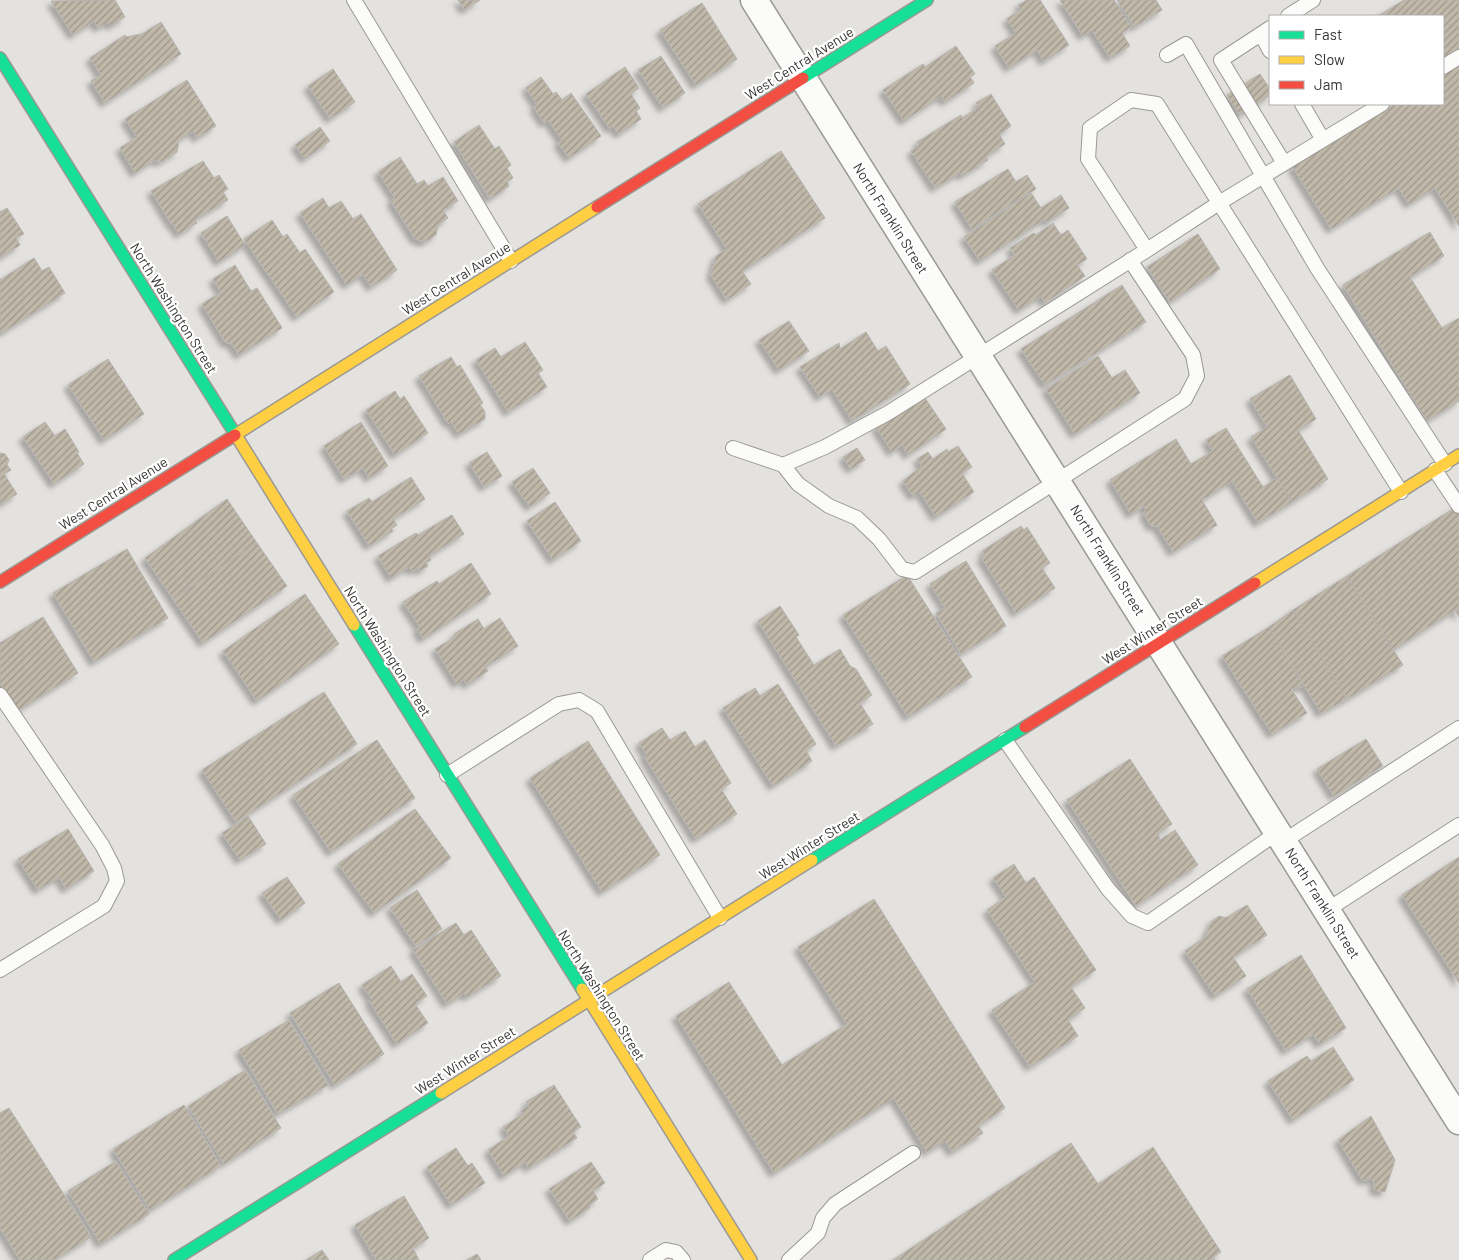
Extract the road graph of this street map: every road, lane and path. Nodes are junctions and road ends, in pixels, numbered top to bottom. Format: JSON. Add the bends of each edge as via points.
{"nodes":[{"id":1,"x":354,"y":0,"type":"edge"},
{"id":2,"x":754,"y":0,"type":"edge"},
{"id":3,"x":928,"y":0,"type":"edge"},
{"id":4,"x":1313,"y":0,"type":"edge"},
{"id":5,"x":1290,"y":15,"type":"edge"},
{"id":6,"x":1265,"y":31,"type":"edge"},
{"id":7,"x":1269,"y":47,"type":"edge"},
{"id":8,"x":1167,"y":55,"type":"dead end"},
{"id":9,"x":1459,"y":57,"type":"edge"},
{"id":10,"x":0,"y":58,"type":"edge"},
{"id":11,"x":1444,"y":66,"type":"edge"},
{"id":12,"x":804,"y":78,"type":"junction"},
{"id":13,"x":1303,"y":105,"type":"edge"},
{"id":14,"x":1380,"y":105,"type":"edge"},
{"id":15,"x":1323,"y":140,"type":"junction"},
{"id":16,"x":1284,"y":163,"type":"junction"},
{"id":17,"x":1264,"y":176,"type":"junction"},
{"id":18,"x":1218,"y":203,"type":"junction"},
{"id":19,"x":1147,"y":250,"type":"junction"},
{"id":20,"x":1130,"y":260,"type":"junction"},
{"id":21,"x":511,"y":261,"type":"junction"},
{"id":22,"x":979,"y":356,"type":"junction"},
{"id":23,"x":236,"y":435,"type":"junction"},
{"id":24,"x":733,"y":448,"type":"dead end"},
{"id":25,"x":1459,"y":455,"type":"edge"},
{"id":26,"x":783,"y":465,"type":"junction"},
{"id":27,"x":1440,"y":467,"type":"junction"},
{"id":28,"x":1058,"y":481,"type":"junction"},
{"id":29,"x":1401,"y":492,"type":"junction"},
{"id":30,"x":1459,"y":506,"type":"edge"},
{"id":31,"x":0,"y":582,"type":"edge"},
{"id":32,"x":1160,"y":643,"type":"junction"},
{"id":33,"x":0,"y":695,"type":"edge"},
{"id":34,"x":1459,"y":728,"type":"edge"},
{"id":35,"x":1004,"y":740,"type":"junction"},
{"id":36,"x":447,"y":775,"type":"junction"},
{"id":37,"x":1459,"y":825,"type":"edge"},
{"id":38,"x":1281,"y":837,"type":"junction"},
{"id":39,"x":1326,"y":910,"type":"junction"},
{"id":40,"x":720,"y":918,"type":"junction"},
{"id":41,"x":0,"y":970,"type":"edge"},
{"id":42,"x":588,"y":1001,"type":"junction"},
{"id":43,"x":1459,"y":1121,"type":"edge"},
{"id":44,"x":913,"y":1153,"type":"dead end"},
{"id":45,"x":174,"y":1260,"type":"edge"},
{"id":46,"x":650,"y":1260,"type":"edge"},
{"id":47,"x":683,"y":1260,"type":"edge"},
{"id":48,"x":751,"y":1260,"type":"edge"},
{"id":49,"x":789,"y":1260,"type":"edge"}],
"edges":[{"from":1,"to":21,"type":"lane"},
{"from":2,"to":12,"type":"street","name":"North Franklin Street"},
{"from":3,"to":12,"type":"street","name":"West Central Avenue"},
{"from":4,"to":5,"type":"lane"},
{"from":6,"to":7,"type":"lane"},
{"from":6,"to":16,"type":"lane","via":[[1221,60]]},
{"from":8,"to":17,"type":"lane","via":[[1186,44]]},
{"from":9,"to":11,"type":"lane"},
{"from":10,"to":23,"type":"street","name":"North Washington Street"},
{"from":12,"to":21,"type":"street","name":"West Central Avenue"},
{"from":12,"to":22,"type":"street","name":"North Franklin Street"},
{"from":13,"to":15,"type":"lane"},
{"from":14,"to":15,"type":"lane"},
{"from":15,"to":16,"type":"lane"},
{"from":16,"to":17,"type":"lane"},
{"from":17,"to":18,"type":"lane"},
{"from":17,"to":27,"type":"lane"},
{"from":18,"to":19,"type":"lane"},
{"from":18,"to":19,"type":"lane","via":[[1157,104],[1131,100],[1090,128],[1088,159]]},
{"from":18,"to":29,"type":"lane"},
{"from":19,"to":20,"type":"lane"},
{"from":20,"to":22,"type":"lane"},
{"from":20,"to":28,"type":"lane","via":[[1194,355],[1197,376],[1185,399]]},
{"from":21,"to":23,"type":"street","name":"West Central Avenue"},
{"from":22,"to":26,"type":"lane","via":[[888,413],[825,447]]},
{"from":22,"to":28,"type":"street","name":"North Franklin Street"},
{"from":23,"to":31,"type":"street","name":"West Central Avenue"},
{"from":23,"to":36,"type":"street","name":"North Washington Street"},
{"from":24,"to":26,"type":"lane"},
{"from":25,"to":27,"type":"street","name":"West Winter Street"},
{"from":26,"to":28,"type":"lane","via":[[798,484],[829,506],[857,518],[879,539],[902,569],[915,572]]},
{"from":27,"to":29,"type":"street","name":"West Winter Street"},
{"from":27,"to":30,"type":"lane"},
{"from":28,"to":32,"type":"street","name":"North Franklin Street"},
{"from":29,"to":32,"type":"street","name":"West Winter Street"},
{"from":32,"to":35,"type":"street","name":"West Winter Street"},
{"from":32,"to":38,"type":"street","name":"North Franklin Street"},
{"from":33,"to":41,"type":"lane","via":[[102,845],[117,881],[104,906]]},
{"from":34,"to":38,"type":"lane"},
{"from":35,"to":38,"type":"lane","via":[[1108,889],[1132,916],[1148,923]]},
{"from":35,"to":40,"type":"street","name":"West Winter Street"},
{"from":36,"to":40,"type":"lane","via":[[559,704],[579,700],[597,711]]},
{"from":36,"to":42,"type":"street","name":"North Washington Street"},
{"from":37,"to":39,"type":"lane"},
{"from":38,"to":39,"type":"street","name":"North Franklin Street"},
{"from":39,"to":43,"type":"street","name":"North Franklin Street"},
{"from":40,"to":42,"type":"street","name":"West Winter Street"},
{"from":42,"to":45,"type":"street","name":"West Winter Street"},
{"from":42,"to":48,"type":"street","name":"North Washington Street"},
{"from":44,"to":49,"type":"lane","via":[[835,1204],[823,1218],[818,1233]]},
{"from":46,"to":47,"type":"lane","via":[[666,1250],[676,1252]]}]}
